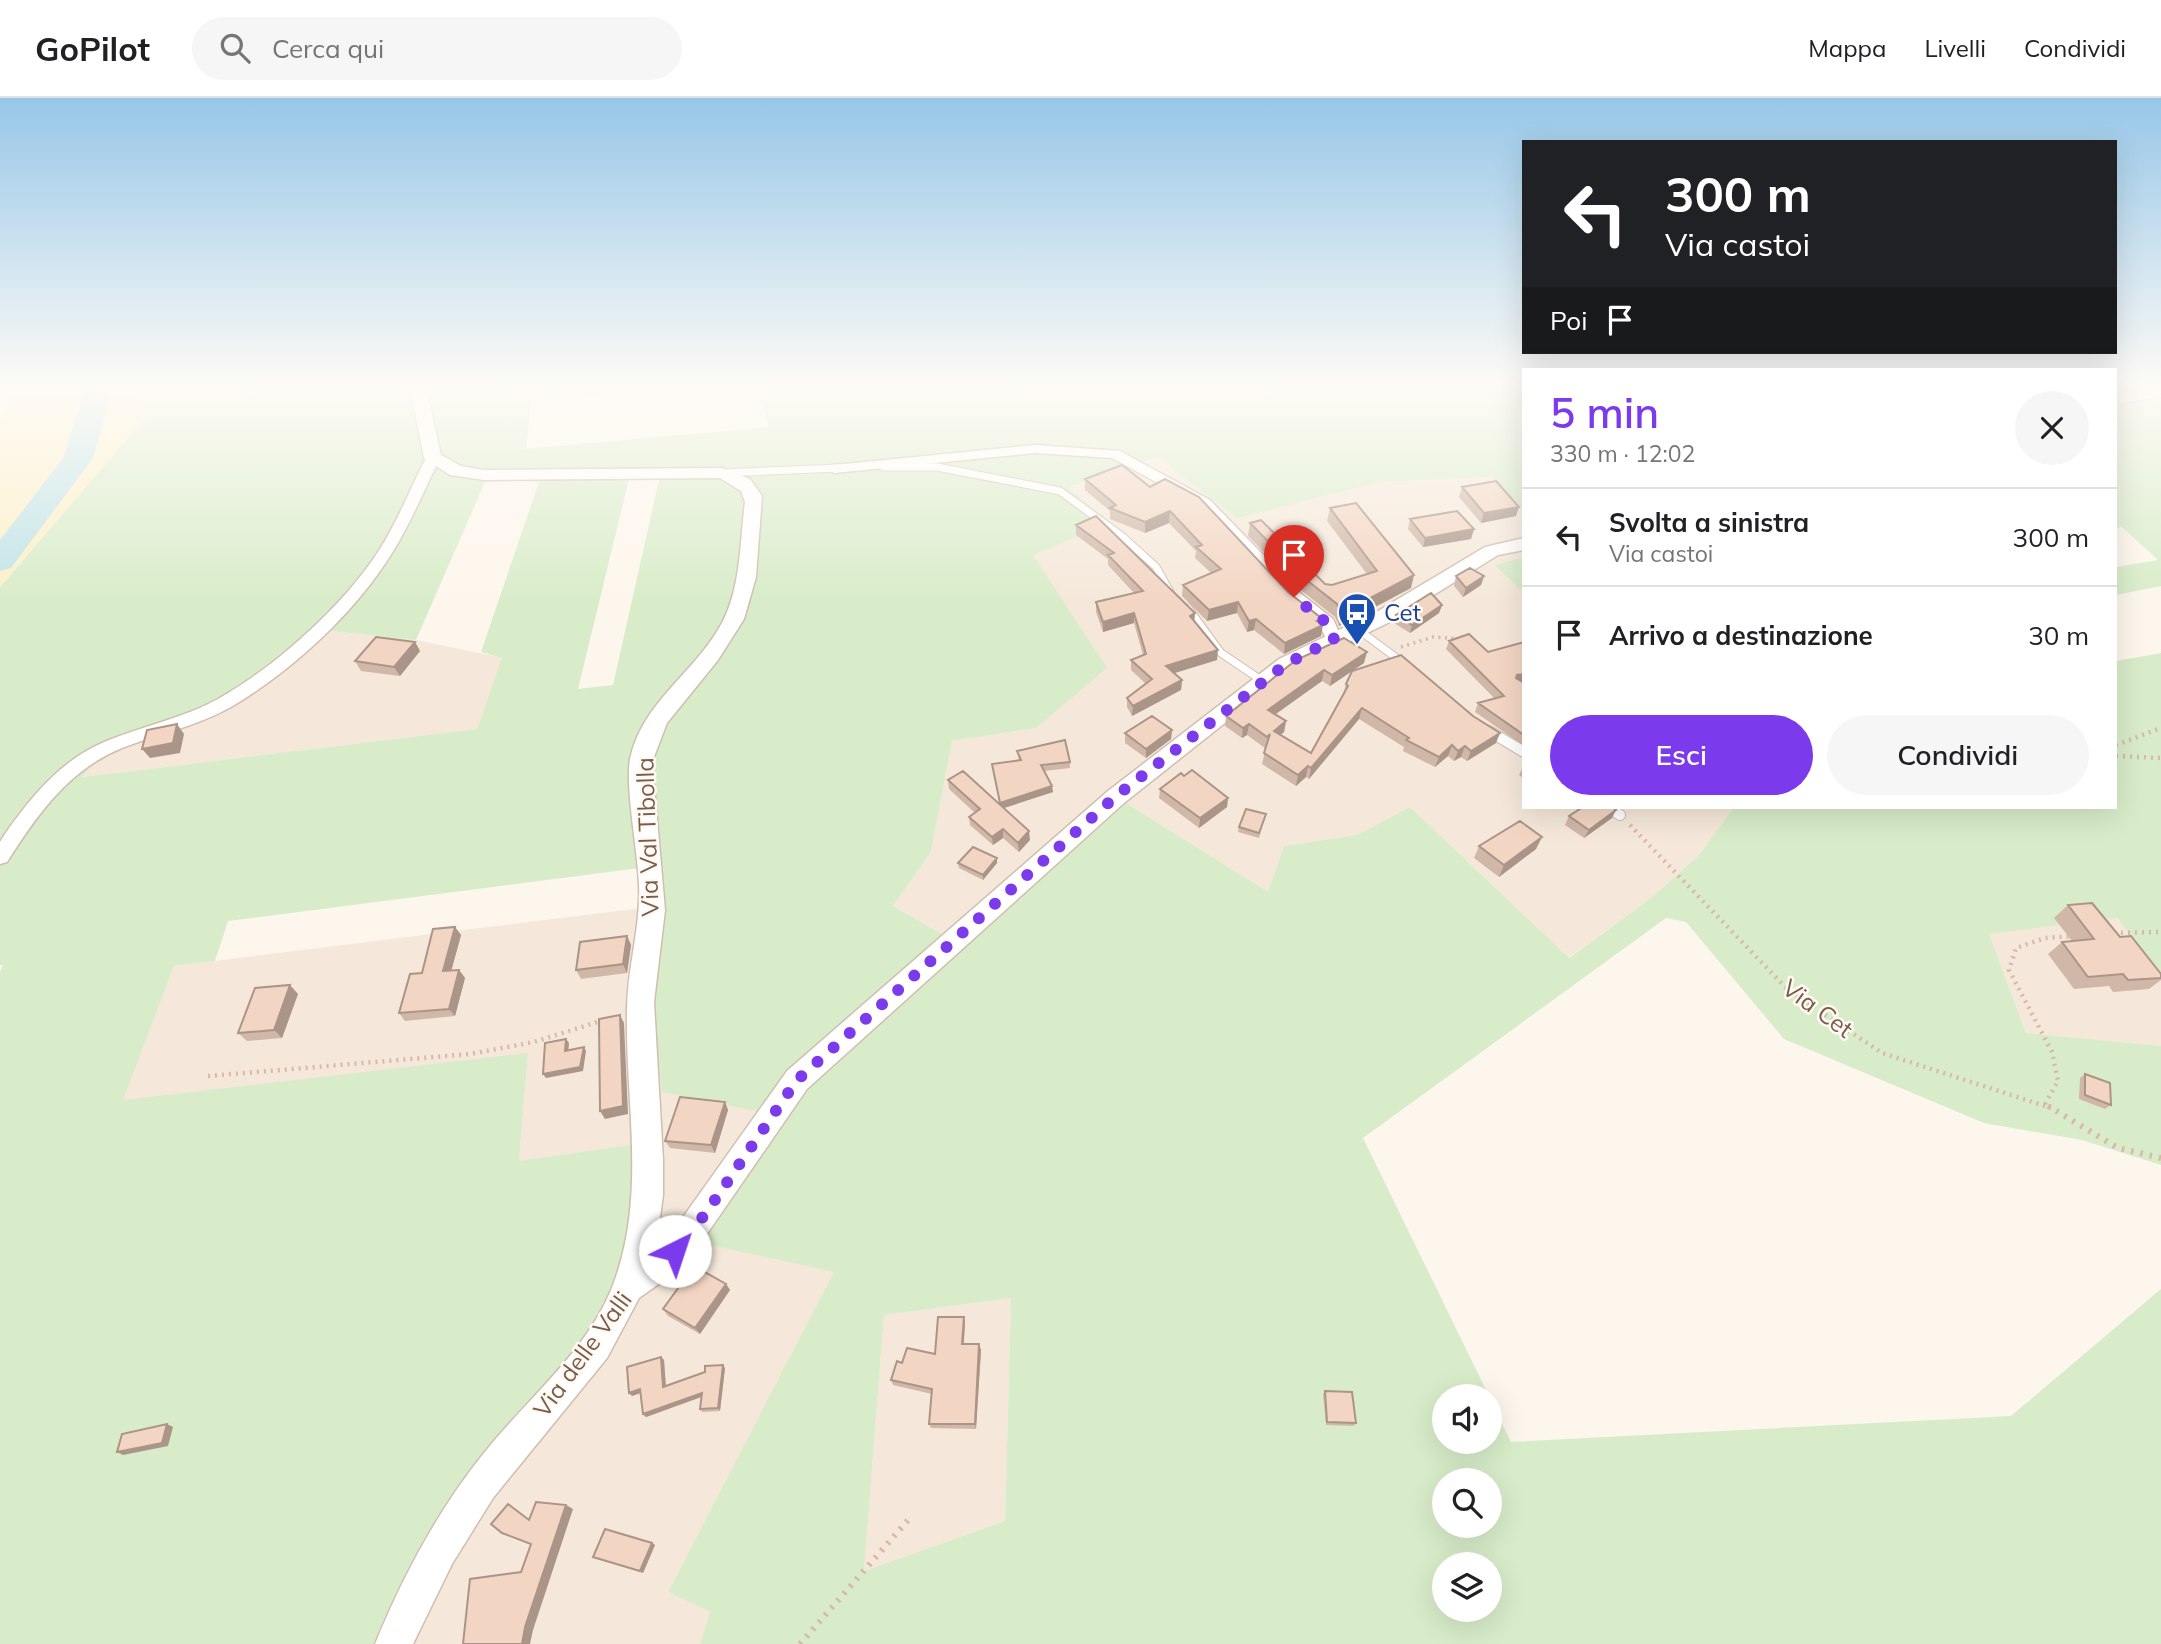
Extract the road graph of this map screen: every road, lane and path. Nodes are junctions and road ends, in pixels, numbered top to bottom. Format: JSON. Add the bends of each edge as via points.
{"nodes":[{"id":1,"x":432,"y":459,"type":"edge"},
{"id":2,"x":435,"y":459,"type":"edge"},
{"id":3,"x":928,"y":459,"type":"edge"},
{"id":4,"x":1124,"y":459,"type":"edge"},
{"id":5,"x":834,"y":468,"type":"junction"},
{"id":6,"x":722,"y":474,"type":"junction"},
{"id":7,"x":1522,"y":544,"type":"edge"},
{"id":8,"x":1345,"y":634,"type":"junction"},
{"id":9,"x":1468,"y":639,"type":"edge"},
{"id":10,"x":1390,"y":652,"type":"junction"},
{"id":11,"x":1411,"y":669,"type":"edge"},
{"id":12,"x":1264,"y":682,"type":"junction"},
{"id":13,"x":1484,"y":727,"type":"edge"},
{"id":14,"x":2161,"y":728,"type":"edge"},
{"id":15,"x":2117,"y":745,"type":"edge"},
{"id":16,"x":1522,"y":751,"type":"edge"},
{"id":17,"x":2117,"y":756,"type":"edge"},
{"id":18,"x":2161,"y":758,"type":"edge"},
{"id":19,"x":1611,"y":809,"type":"edge"},
{"id":20,"x":1620,"y":815,"type":"joint"},
{"id":21,"x":0,"y":857,"type":"edge"},
{"id":22,"x":2161,"y":932,"type":"edge"},
{"id":23,"x":2111,"y":934,"type":"edge"},
{"id":24,"x":2084,"y":936,"type":"edge"},
{"id":25,"x":640,"y":1002,"type":"junction"},
{"id":26,"x":208,"y":1076,"type":"dead end"},
{"id":27,"x":2045,"y":1104,"type":"junction"},
{"id":28,"x":2161,"y":1158,"type":"edge"},
{"id":29,"x":628,"y":1288,"type":"junction"},
{"id":30,"x":909,"y":1519,"type":"dead end"},
{"id":31,"x":394,"y":1644,"type":"edge"},
{"id":32,"x":800,"y":1644,"type":"edge"}],
"edges":[{"from":1,"to":21,"type":"street","via":[[377,565],[306,640],[227,702],[81,762],[37,801]]},
{"from":2,"to":6,"type":"street","via":[[456,471],[484,475]]},
{"from":3,"to":5,"type":"street"},
{"from":4,"to":8,"type":"street","via":[[1205,503],[1294,597]]},
{"from":5,"to":6,"type":"lane"},
{"from":5,"to":12,"type":"lane","via":[[937,467],[1060,491],[1156,567],[1170,593],[1199,619],[1220,652],[1241,671]]},
{"from":6,"to":25,"type":"street","name":"Via Val Tibolla","via":[[743,483],[753,495],[742,596],[726,633],[666,704],[644,745],[641,762],[652,911]]},
{"from":7,"to":8,"type":"street","name":"Via delle Valli","via":[[1492,551],[1385,617]]},
{"from":8,"to":10,"type":"lane"},
{"from":8,"to":12,"type":"street","name":"Via delle Valli","via":[[1286,664]]},
{"from":9,"to":10,"type":"path","via":[[1433,636]]},
{"from":10,"to":11,"type":"lane"},
{"from":12,"to":29,"type":"street","name":"Via delle Valli","via":[[1115,797],[797,1080],[687,1237]]},
{"from":13,"to":16,"type":"lane"},
{"from":14,"to":15,"type":"path"},
{"from":17,"to":18,"type":"path"},
{"from":19,"to":20,"type":"lane"},
{"from":20,"to":27,"type":"path","name":"Via Cet","via":[[1788,990],[1882,1053]]},
{"from":22,"to":23,"type":"path"},
{"from":24,"to":27,"type":"path","via":[[2045,938],[2016,948],[2010,970],[2052,1052],[2058,1081]]},
{"from":25,"to":26,"type":"path","via":[[592,1026],[470,1054]]},
{"from":25,"to":29,"type":"street","name":"Via Val Tibolla","via":[[651,1172]]},
{"from":27,"to":28,"type":"path","name":"Via Cet","via":[[2118,1148]]},
{"from":29,"to":31,"type":"street","name":"Via delle Valli","via":[[587,1357],[460,1516],[418,1589]]},
{"from":30,"to":32,"type":"path"}]}
